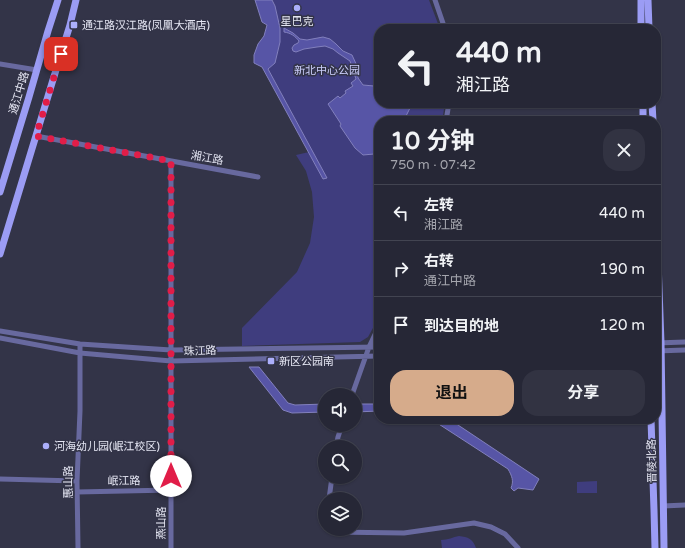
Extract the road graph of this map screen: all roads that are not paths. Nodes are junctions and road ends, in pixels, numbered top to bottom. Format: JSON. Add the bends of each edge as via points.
{"nodes":[{"id":1,"x":58,"y":0,"type":"edge"},
{"id":2,"x":76,"y":0,"type":"edge"},
{"id":3,"x":435,"y":0,"type":"edge"},
{"id":4,"x":641,"y":0,"type":"edge"},
{"id":5,"x":648,"y":0,"type":"edge"},
{"id":6,"x":443,"y":24,"type":"edge"},
{"id":7,"x":641,"y":24,"type":"edge"},
{"id":8,"x":649,"y":24,"type":"edge"},
{"id":9,"x":0,"y":64,"type":"edge"},
{"id":10,"x":37,"y":70,"type":"junction"},
{"id":11,"x":36,"y":136,"type":"junction"},
{"id":12,"x":171,"y":161,"type":"junction"},
{"id":13,"x":258,"y":177,"type":"dead end"},
{"id":14,"x":0,"y":192,"type":"edge"},
{"id":15,"x":0,"y":254,"type":"edge"},
{"id":16,"x":0,"y":331,"type":"edge"},
{"id":17,"x":374,"y":336,"type":"edge"},
{"id":18,"x":0,"y":338,"type":"edge"},
{"id":19,"x":685,"y":342,"type":"edge"},
{"id":20,"x":661,"y":343,"type":"edge"},
{"id":21,"x":80,"y":344,"type":"junction"},
{"id":22,"x":369,"y":347,"type":"junction"},
{"id":23,"x":374,"y":347,"type":"edge"},
{"id":24,"x":171,"y":350,"type":"junction"},
{"id":25,"x":685,"y":350,"type":"edge"},
{"id":26,"x":661,"y":351,"type":"edge"},
{"id":27,"x":80,"y":353,"type":"junction"},
{"id":28,"x":366,"y":356,"type":"junction"},
{"id":29,"x":374,"y":356,"type":"edge"},
{"id":30,"x":171,"y":361,"type":"junction"},
{"id":31,"x":355,"y":388,"type":"edge"},
{"id":32,"x":661,"y":413,"type":"edge"},
{"id":33,"x":651,"y":424,"type":"edge"},
{"id":34,"x":0,"y":479,"type":"edge"},
{"id":35,"x":77,"y":481,"type":"junction"},
{"id":36,"x":171,"y":490,"type":"junction"},
{"id":37,"x":77,"y":492,"type":"junction"},
{"id":38,"x":685,"y":505,"type":"edge"},
{"id":39,"x":664,"y":506,"type":"junction"},
{"id":40,"x":362,"y":532,"type":"edge"},
{"id":41,"x":78,"y":548,"type":"edge"},
{"id":42,"x":171,"y":548,"type":"edge"},
{"id":43,"x":518,"y":548,"type":"edge"},
{"id":44,"x":655,"y":548,"type":"edge"},
{"id":45,"x":664,"y":548,"type":"edge"}],
"edges":[{"from":1,"to":10,"type":"main road","name":"通江中路"},
{"from":2,"to":11,"type":"main road"},
{"from":3,"to":6,"type":"street"},
{"from":4,"to":7,"type":"main road"},
{"from":5,"to":8,"type":"main road"},
{"from":9,"to":10,"type":"street"},
{"from":10,"to":14,"type":"main road","name":"通江中路"},
{"from":11,"to":12,"type":"street","name":"湘江路"},
{"from":11,"to":15,"type":"main road"},
{"from":12,"to":13,"type":"street","name":"湘江路"},
{"from":12,"to":24,"type":"street","name":"燕山路"},
{"from":16,"to":21,"type":"street","name":"珠江路"},
{"from":17,"to":22,"type":"street"},
{"from":18,"to":27,"type":"street","name":"珠江路"},
{"from":19,"to":20,"type":"street"},
{"from":21,"to":24,"type":"street","name":"珠江路"},
{"from":21,"to":27,"type":"street","name":"惠山路"},
{"from":22,"to":23,"type":"street","name":"珠江路"},
{"from":22,"to":24,"type":"street","name":"珠江路"},
{"from":22,"to":28,"type":"street"},
{"from":24,"to":30,"type":"street","name":"燕山路"},
{"from":25,"to":26,"type":"street"},
{"from":27,"to":30,"type":"street","name":"珠江路"},
{"from":27,"to":35,"type":"street","name":"惠山路"},
{"from":28,"to":29,"type":"street","name":"珠江路"},
{"from":28,"to":30,"type":"street","name":"珠江路"},
{"from":28,"to":31,"type":"street"},
{"from":30,"to":36,"type":"street","name":"燕山路"},
{"from":32,"to":39,"type":"main road","name":"晋陵北路"},
{"from":33,"to":44,"type":"main road","name":"晋陵北路"},
{"from":34,"to":35,"type":"street"},
{"from":35,"to":37,"type":"street","name":"惠山路"},
{"from":36,"to":37,"type":"street","name":"岷江路"},
{"from":36,"to":42,"type":"street","name":"燕山路"},
{"from":37,"to":41,"type":"street","name":"惠山路"},
{"from":38,"to":39,"type":"street"},
{"from":39,"to":45,"type":"main road","name":"晋陵北路"},
{"from":40,"to":43,"type":"street","via":[[404,533],[474,524],[491,527],[505,534]]}]}
